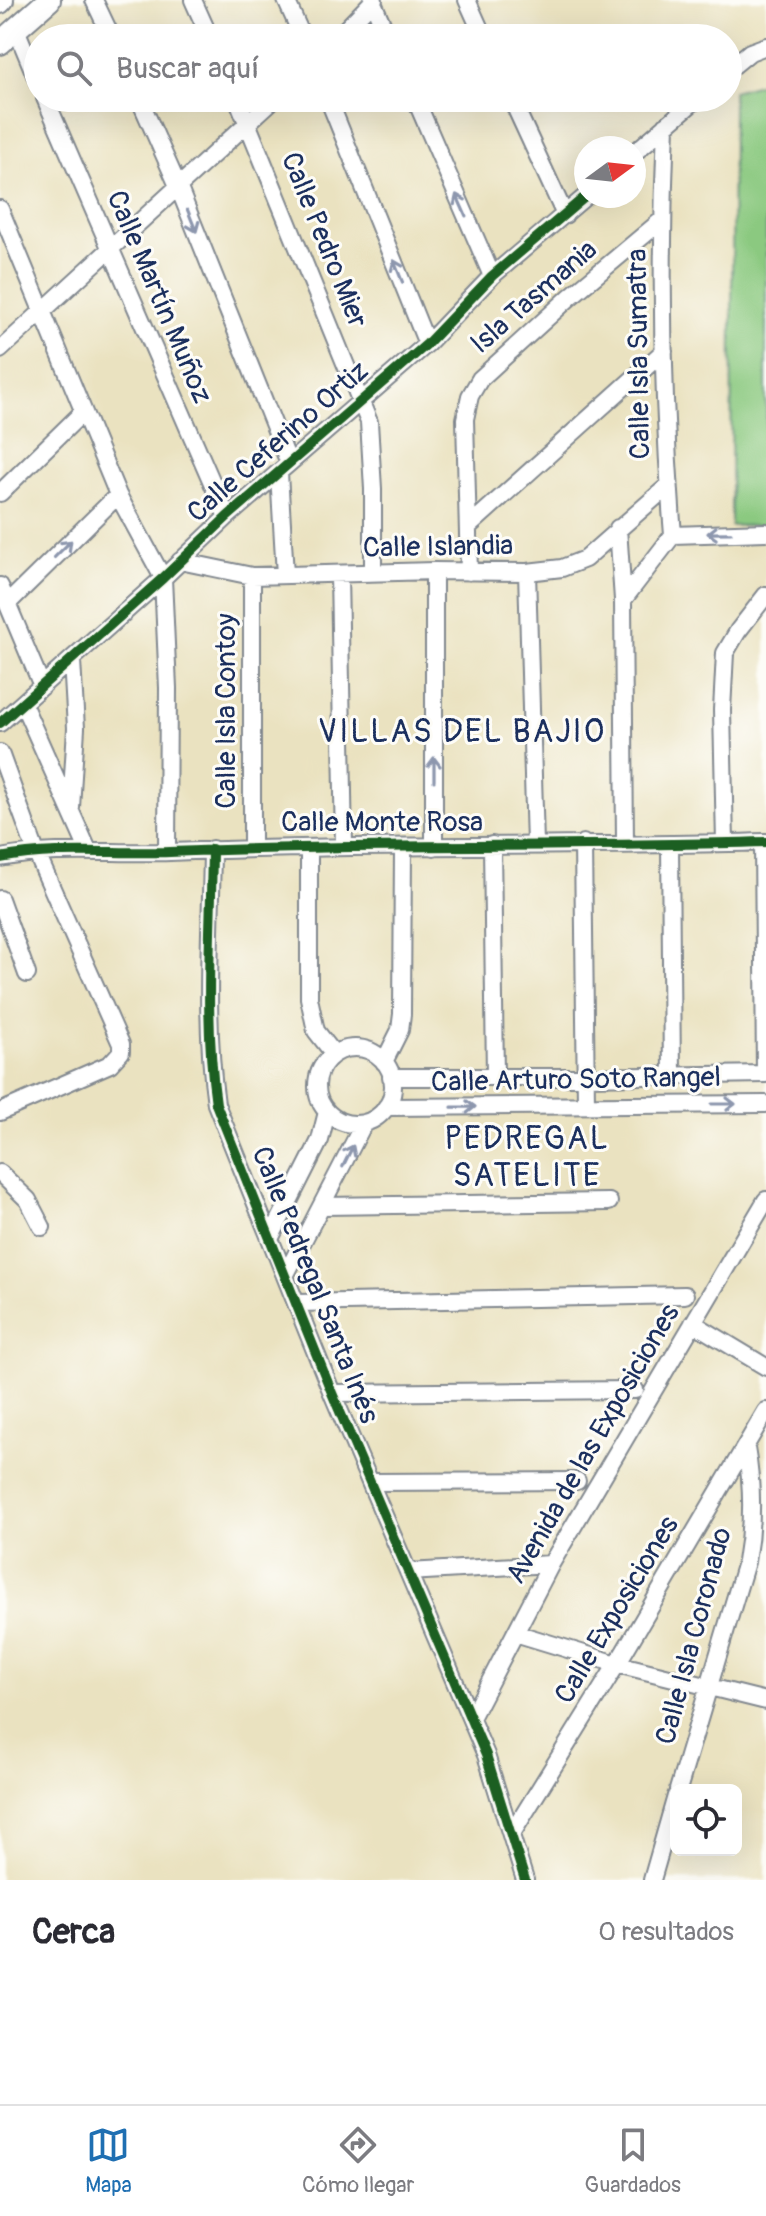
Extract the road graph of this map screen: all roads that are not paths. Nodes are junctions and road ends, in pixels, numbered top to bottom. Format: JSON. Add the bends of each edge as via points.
{"nodes":[{"id":1,"x":49,"y":0,"type":"edge"},
{"id":2,"x":94,"y":0,"type":"edge"},
{"id":3,"x":193,"y":0,"type":"edge"},
{"id":4,"x":286,"y":0,"type":"edge"},
{"id":5,"x":373,"y":0,"type":"edge"},
{"id":6,"x":467,"y":0,"type":"edge"},
{"id":7,"x":105,"y":24,"type":"edge"},
{"id":8,"x":204,"y":24,"type":"edge"},
{"id":9,"x":297,"y":24,"type":"edge"},
{"id":10,"x":350,"y":24,"type":"edge"},
{"id":11,"x":382,"y":24,"type":"edge"},
{"id":12,"x":478,"y":24,"type":"edge"},
{"id":13,"x":8,"y":36,"type":"edge"},
{"id":14,"x":766,"y":46,"type":"edge"},
{"id":15,"x":742,"y":59,"type":"edge"},
{"id":16,"x":24,"y":61,"type":"edge"},
{"id":17,"x":51,"y":112,"type":"edge"},
{"id":18,"x":145,"y":112,"type":"edge"},
{"id":19,"x":244,"y":112,"type":"edge"},
{"id":20,"x":260,"y":112,"type":"edge"},
{"id":21,"x":334,"y":112,"type":"edge"},
{"id":22,"x":421,"y":112,"type":"edge"},
{"id":23,"x":517,"y":112,"type":"edge"},
{"id":24,"x":681,"y":112,"type":"edge"},
{"id":25,"x":249,"y":122,"type":"junction"},
{"id":26,"x":666,"y":125,"type":"junction"},
{"id":27,"x":646,"y":142,"type":"edge"},
{"id":28,"x":178,"y":186,"type":"junction"},
{"id":29,"x":574,"y":207,"type":"edge"},
{"id":30,"x":0,"y":209,"type":"edge"},
{"id":31,"x":565,"y":215,"type":"junction"},
{"id":32,"x":662,"y":220,"type":"junction"},
{"id":33,"x":109,"y":248,"type":"junction"},
{"id":34,"x":492,"y":276,"type":"junction"},
{"id":35,"x":40,"y":312,"type":"junction"},
{"id":36,"x":427,"y":344,"type":"junction"},
{"id":37,"x":0,"y":350,"type":"edge"},
{"id":38,"x":664,"y":351,"type":"junction"},
{"id":39,"x":362,"y":402,"type":"junction"},
{"id":40,"x":82,"y":413,"type":"junction"},
{"id":41,"x":284,"y":468,"type":"junction"},
{"id":42,"x":669,"y":485,"type":"junction"},
{"id":43,"x":0,"y":493,"type":"edge"},
{"id":44,"x":118,"y":495,"type":"junction"},
{"id":45,"x":227,"y":517,"type":"junction"},
{"id":46,"x":468,"y":527,"type":"junction"},
{"id":47,"x":618,"y":528,"type":"junction"},
{"id":48,"x":766,"y":532,"type":"edge"},
{"id":49,"x":673,"y":535,"type":"junction"},
{"id":50,"x":180,"y":561,"type":"junction"},
{"id":51,"x":434,"y":571,"type":"junction"},
{"id":52,"x":469,"y":572,"type":"junction"},
{"id":53,"x":527,"y":572,"type":"junction"},
{"id":54,"x":373,"y":573,"type":"junction"},
{"id":55,"x":339,"y":574,"type":"junction"},
{"id":56,"x":285,"y":575,"type":"junction"},
{"id":57,"x":252,"y":576,"type":"junction"},
{"id":58,"x":163,"y":578,"type":"junction"},
{"id":59,"x":0,"y":586,"type":"edge"},
{"id":60,"x":766,"y":595,"type":"edge"},
{"id":61,"x":623,"y":600,"type":"junction"},
{"id":62,"x":8,"y":603,"type":"junction"},
{"id":63,"x":72,"y":661,"type":"junction"},
{"id":64,"x":42,"y":686,"type":"junction"},
{"id":65,"x":23,"y":704,"type":"junction"},
{"id":66,"x":0,"y":723,"type":"edge"},
{"id":67,"x":0,"y":753,"type":"edge"},
{"id":68,"x":71,"y":810,"type":"junction"},
{"id":69,"x":764,"y":842,"type":"edge"},
{"id":70,"x":583,"y":843,"type":"junction"},
{"id":71,"x":725,"y":843,"type":"junction"},
{"id":72,"x":535,"y":844,"type":"junction"},
{"id":73,"x":625,"y":844,"type":"junction"},
{"id":74,"x":670,"y":844,"type":"junction"},
{"id":75,"x":492,"y":845,"type":"junction"},
{"id":76,"x":252,"y":847,"type":"junction"},
{"id":77,"x":344,"y":847,"type":"junction"},
{"id":78,"x":403,"y":847,"type":"junction"},
{"id":79,"x":434,"y":847,"type":"junction"},
{"id":80,"x":309,"y":848,"type":"junction"},
{"id":81,"x":212,"y":849,"type":"junction"},
{"id":82,"x":88,"y":850,"type":"junction"},
{"id":83,"x":36,"y":852,"type":"junction"},
{"id":84,"x":167,"y":852,"type":"junction"},
{"id":85,"x":0,"y":858,"type":"edge"},
{"id":86,"x":0,"y":899,"type":"edge"},
{"id":87,"x":27,"y":974,"type":"dead end"},
{"id":88,"x":334,"y":1054,"type":"junction"},
{"id":89,"x":388,"y":1069,"type":"junction"},
{"id":90,"x":765,"y":1074,"type":"edge"},
{"id":91,"x":495,"y":1076,"type":"junction"},
{"id":92,"x":585,"y":1077,"type":"junction"},
{"id":93,"x":672,"y":1077,"type":"junction"},
{"id":94,"x":766,"y":1104,"type":"edge"},
{"id":95,"x":586,"y":1105,"type":"junction"},
{"id":96,"x":386,"y":1107,"type":"junction"},
{"id":97,"x":8,"y":1109,"type":"edge"},
{"id":98,"x":327,"y":1112,"type":"junction"},
{"id":99,"x":364,"y":1123,"type":"junction"},
{"id":100,"x":0,"y":1173,"type":"edge"},
{"id":101,"x":766,"y":1200,"type":"edge"},
{"id":102,"x":609,"y":1202,"type":"dead end"},
{"id":103,"x":323,"y":1206,"type":"junction"},
{"id":104,"x":42,"y":1227,"type":"dead end"},
{"id":105,"x":270,"y":1239,"type":"junction"},
{"id":106,"x":286,"y":1274,"type":"junction"},
{"id":107,"x":685,"y":1295,"type":"dead end"},
{"id":108,"x":297,"y":1303,"type":"junction"},
{"id":109,"x":693,"y":1323,"type":"junction"},
{"id":110,"x":766,"y":1367,"type":"edge"},
{"id":111,"x":635,"y":1390,"type":"dead end"},
{"id":112,"x":332,"y":1393,"type":"junction"},
{"id":113,"x":766,"y":1411,"type":"edge"},
{"id":114,"x":746,"y":1448,"type":"junction"},
{"id":115,"x":577,"y":1481,"type":"dead end"},
{"id":116,"x":370,"y":1482,"type":"junction"},
{"id":117,"x":551,"y":1564,"type":"junction"},
{"id":118,"x":408,"y":1572,"type":"junction"},
{"id":119,"x":515,"y":1633,"type":"junction"},
{"id":120,"x":617,"y":1664,"type":"junction"},
{"id":121,"x":707,"y":1687,"type":"junction"},
{"id":122,"x":766,"y":1701,"type":"edge"},
{"id":123,"x":471,"y":1718,"type":"junction"},
{"id":124,"x":680,"y":1784,"type":"edge"},
{"id":125,"x":670,"y":1817,"type":"edge"},
{"id":126,"x":511,"y":1835,"type":"junction"},
{"id":127,"x":525,"y":1880,"type":"edge"},
{"id":128,"x":652,"y":1880,"type":"edge"}],
"edges":[{"from":1,"to":13,"type":"street"},
{"from":2,"to":7,"type":"street"},
{"from":3,"to":8,"type":"street"},
{"from":4,"to":9,"type":"street"},
{"from":5,"to":10,"type":"street"},
{"from":5,"to":11,"type":"street"},
{"from":6,"to":12,"type":"street"},
{"from":13,"to":16,"type":"street"},
{"from":14,"to":15,"type":"street"},
{"from":17,"to":33,"type":"street","name":"Calle Martín Muñoz"},
{"from":18,"to":28,"type":"street"},
{"from":19,"to":25,"type":"street","name":"Calle Pedro Mier"},
{"from":20,"to":25,"type":"street"},
{"from":36,"to":21,"type":"street","one_way":true},
{"from":34,"to":22,"type":"street","one_way":true},
{"from":23,"to":31,"type":"street"},
{"from":24,"to":26,"type":"street"},
{"from":25,"to":28,"type":"street"},
{"from":25,"to":39,"type":"street","name":"Calle Pedro Mier"},
{"from":26,"to":27,"type":"street"},
{"from":26,"to":32,"type":"street","name":"Calle Isla Sumatra"},
{"from":28,"to":33,"type":"street"},
{"from":28,"to":41,"type":"street","one_way":true},
{"from":29,"to":31,"type":"street","name":"Calle Ceferino Ortiz"},
{"from":30,"to":35,"type":"street"},
{"from":31,"to":34,"type":"street","name":"Calle Ceferino Ortiz"},
{"from":32,"to":38,"type":"street","name":"Calle Isla Sumatra"},
{"from":32,"to":46,"type":"street","name":"Isla Tasmania","via":[[474,387],[465,419]]},
{"from":33,"to":35,"type":"street"},
{"from":33,"to":45,"type":"street","name":"Calle Martín Muñoz"},
{"from":34,"to":36,"type":"street","name":"Calle Ceferino Ortiz"},
{"from":35,"to":37,"type":"street"},
{"from":35,"to":40,"type":"street"},
{"from":36,"to":39,"type":"street","name":"Calle Ceferino Ortiz"},
{"from":38,"to":42,"type":"street","name":"Calle Isla Sumatra"},
{"from":38,"to":46,"type":"street"},
{"from":39,"to":41,"type":"street","name":"Calle Ceferino Ortiz"},
{"from":39,"to":54,"type":"street","name":"Calle Pedro Mier","via":[[372,447]]},
{"from":40,"to":43,"type":"street"},
{"from":40,"to":44,"type":"street"},
{"from":41,"to":45,"type":"street","name":"Calle Ceferino Ortiz"},
{"from":41,"to":56,"type":"street"},
{"from":42,"to":47,"type":"street","name":"Calle Islandia"},
{"from":42,"to":49,"type":"street","name":"Calle Isla Sumatra"},
{"from":44,"to":58,"type":"street"},
{"from":62,"to":44,"type":"street","one_way":true},
{"from":45,"to":50,"type":"street","name":"Calle Ceferino Ortiz"},
{"from":46,"to":52,"type":"street","name":"Isla Tasmania"},
{"from":47,"to":53,"type":"street","name":"Calle Islandia","via":[[578,563]]},
{"from":47,"to":61,"type":"street"},
{"from":48,"to":49,"type":"street","one_way":true},
{"from":49,"to":61,"type":"street"},
{"from":50,"to":57,"type":"street","name":"Calle Islandia"},
{"from":50,"to":58,"type":"street","name":"Calle Ceferino Ortiz"},
{"from":51,"to":52,"type":"street","name":"Calle Islandia"},
{"from":51,"to":54,"type":"street","name":"Calle Islandia"},
{"from":79,"to":51,"type":"street","one_way":true},
{"from":52,"to":53,"type":"street","name":"Calle Islandia"},
{"from":53,"to":72,"type":"street"},
{"from":54,"to":55,"type":"street","name":"Calle Islandia"},
{"from":55,"to":56,"type":"street","name":"Calle Islandia"},
{"from":55,"to":77,"type":"street"},
{"from":56,"to":57,"type":"street","name":"Calle Islandia"},
{"from":57,"to":76,"type":"street","name":"Calle Isla Contoy"},
{"from":58,"to":63,"type":"street","name":"Calle Ceferino Ortiz"},
{"from":58,"to":84,"type":"street"},
{"from":59,"to":62,"type":"street"},
{"from":60,"to":71,"type":"street","via":[[725,653]]},
{"from":61,"to":73,"type":"street"},
{"from":62,"to":64,"type":"street"},
{"from":63,"to":64,"type":"street","name":"Calle Ceferino Ortiz"},
{"from":63,"to":68,"type":"street","via":[[76,728]]},
{"from":64,"to":65,"type":"street","name":"Calle Ceferino Ortiz"},
{"from":65,"to":66,"type":"street","name":"Calle Ceferino Ortiz"},
{"from":65,"to":68,"type":"street"},
{"from":67,"to":83,"type":"street"},
{"from":68,"to":82,"type":"street"},
{"from":69,"to":71,"type":"street","name":"Calle Monte Rosa"},
{"from":69,"to":90,"type":"street"},
{"from":70,"to":72,"type":"street","name":"Calle Monte Rosa"},
{"from":70,"to":73,"type":"street","name":"Calle Monte Rosa"},
{"from":70,"to":92,"type":"street"},
{"from":71,"to":74,"type":"street","name":"Calle Monte Rosa"},
{"from":72,"to":75,"type":"street","name":"Calle Monte Rosa"},
{"from":73,"to":74,"type":"street","name":"Calle Monte Rosa"},
{"from":74,"to":93,"type":"street"},
{"from":75,"to":79,"type":"street","name":"Calle Monte Rosa"},
{"from":75,"to":91,"type":"street"},
{"from":76,"to":80,"type":"street","name":"Calle Monte Rosa"},
{"from":76,"to":81,"type":"street","name":"Calle Monte Rosa"},
{"from":77,"to":78,"type":"street","name":"Calle Monte Rosa"},
{"from":77,"to":80,"type":"street","name":"Calle Monte Rosa"},
{"from":78,"to":79,"type":"street","name":"Calle Monte Rosa"},
{"from":78,"to":89,"type":"street","via":[[402,1014]]},
{"from":80,"to":88,"type":"street","via":[[309,998],[316,1031]]},
{"from":81,"to":84,"type":"street","name":"Calle Monte Rosa"},
{"from":81,"to":105,"type":"street","name":"Calle Pedregal Santa Inés","via":[[210,1026],[216,1104]]},
{"from":82,"to":83,"type":"street","name":"Calle Monte Rosa"},
{"from":82,"to":84,"type":"street","name":"Calle Monte Rosa"},
{"from":83,"to":85,"type":"street","name":"Calle Monte Rosa"},
{"from":83,"to":97,"type":"street","via":[[117,1030],[121,1052],[99,1070]]},
{"from":86,"to":87,"type":"street"},
{"from":88,"to":89,"type":"street","via":[[366,1049]]},
{"from":88,"to":98,"type":"street","via":[[318,1075],[320,1101]]},
{"from":89,"to":91,"type":"street","name":"Calle Arturo Soto Rangel"},
{"from":89,"to":96,"type":"street","via":[[392,1093]]},
{"from":90,"to":93,"type":"street","name":"Calle Arturo Soto Rangel"},
{"from":91,"to":92,"type":"street","name":"Calle Arturo Soto Rangel"},
{"from":92,"to":93,"type":"street","name":"Calle Arturo Soto Rangel"},
{"from":92,"to":95,"type":"street"},
{"from":95,"to":94,"type":"street","name":"Calle Arturo Soto Rangel","one_way":true},
{"from":96,"to":95,"type":"street","name":"Calle Arturo Soto Rangel","one_way":true},
{"from":96,"to":99,"type":"street"},
{"from":98,"to":99,"type":"street","via":[[338,1120]]},
{"from":98,"to":105,"type":"street","via":[[320,1140]]},
{"from":103,"to":99,"type":"street","one_way":true},
{"from":100,"to":104,"type":"street","via":[[28,1200]]},
{"from":101,"to":109,"type":"street","name":"Avenida de las Exposiciones"},
{"from":102,"to":103,"type":"street"},
{"from":103,"to":106,"type":"street"},
{"from":105,"to":106,"type":"street","name":"Calle Pedregal Santa Inés"},
{"from":106,"to":108,"type":"street","name":"Calle Pedregal Santa Inés"},
{"from":107,"to":108,"type":"street"},
{"from":108,"to":112,"type":"street","name":"Calle Pedregal Santa Inés"},
{"from":109,"to":110,"type":"street"},
{"from":109,"to":117,"type":"street","name":"Avenida de las Exposiciones"},
{"from":111,"to":112,"type":"street"},
{"from":112,"to":116,"type":"street","name":"Calle Pedregal Santa Inés"},
{"from":113,"to":114,"type":"street","name":"Calle Exposiciones"},
{"from":114,"to":120,"type":"street","name":"Calle Exposiciones"},
{"from":114,"to":121,"type":"street","name":"Calle Isla Coronado","via":[[752,1531]]},
{"from":115,"to":116,"type":"street"},
{"from":116,"to":118,"type":"street","name":"Calle Pedregal Santa Inés"},
{"from":117,"to":118,"type":"street"},
{"from":117,"to":119,"type":"street","name":"Avenida de las Exposiciones"},
{"from":118,"to":123,"type":"street","name":"Calle Pedregal Santa Inés"},
{"from":119,"to":120,"type":"street"},
{"from":119,"to":123,"type":"street","name":"Avenida de las Exposiciones"},
{"from":120,"to":121,"type":"street"},
{"from":120,"to":126,"type":"street","name":"Calle Exposiciones"},
{"from":121,"to":122,"type":"street"},
{"from":121,"to":124,"type":"street","name":"Calle Isla Coronado"},
{"from":123,"to":126,"type":"street","name":"Calle Pedregal Santa Inés"},
{"from":125,"to":128,"type":"street"},
{"from":126,"to":127,"type":"street","name":"Calle Pedregal Santa Inés"}]}
